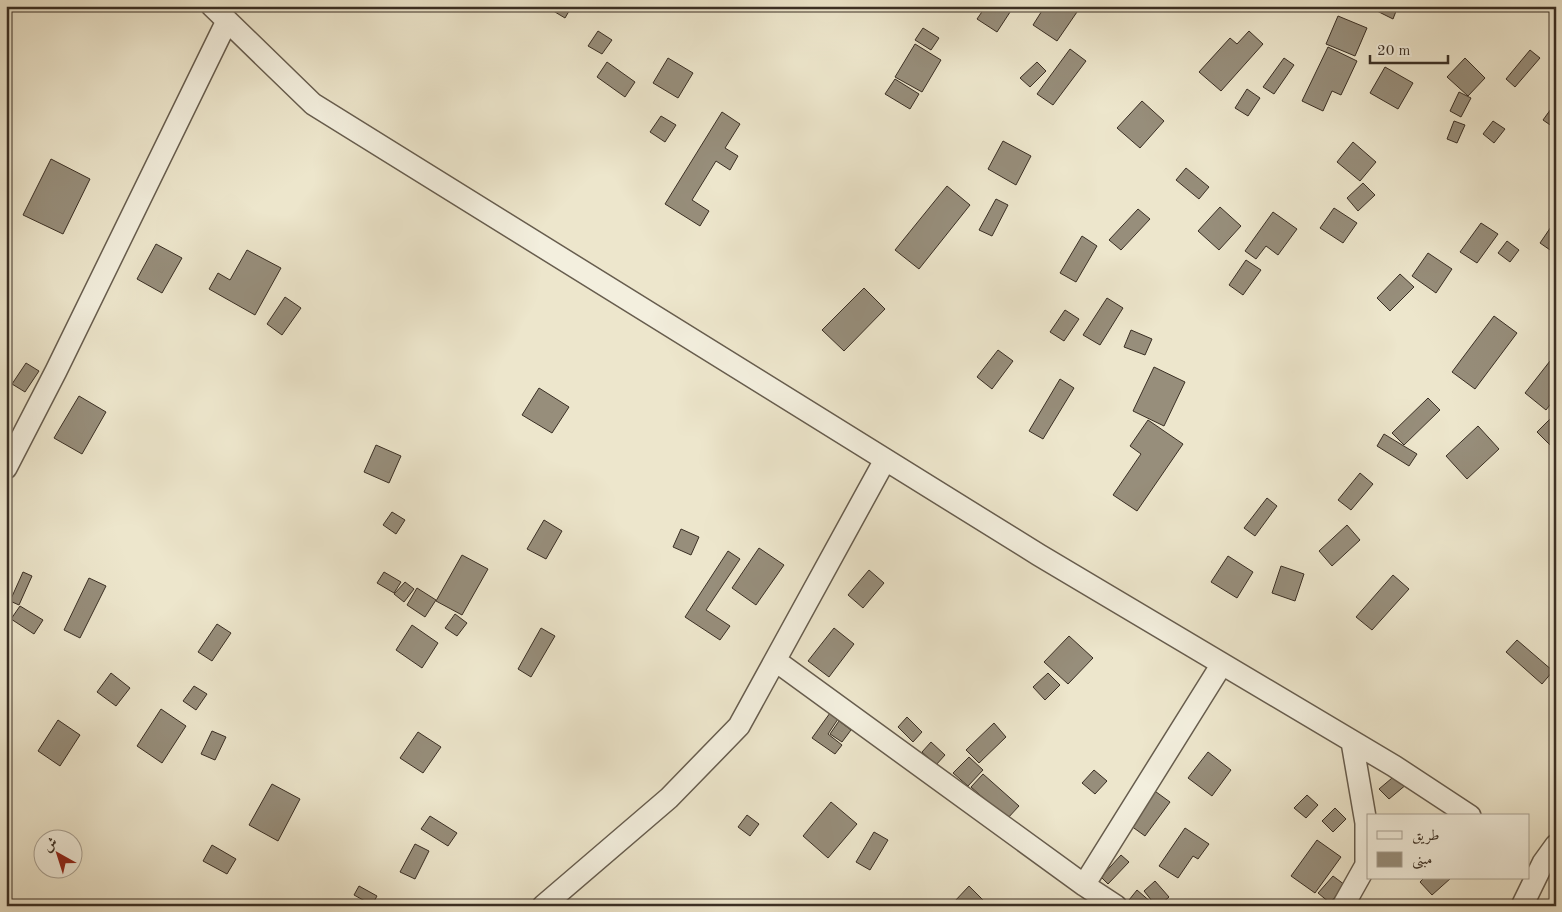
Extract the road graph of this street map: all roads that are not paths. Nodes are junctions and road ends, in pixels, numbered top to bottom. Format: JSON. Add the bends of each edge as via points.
{"nodes":[{"id":1,"x":219,"y":14,"type":"edge"},
{"id":2,"x":885,"y":460,"type":"junction"},
{"id":3,"x":6,"y":468,"type":"edge"},
{"id":4,"x":776,"y":661,"type":"junction"},
{"id":5,"x":1222,"y":664,"type":"junction"},
{"id":6,"x":1352,"y":742,"type":"junction"},
{"id":7,"x":1467,"y":814,"type":"edge"},
{"id":8,"x":1556,"y":845,"type":"edge"},
{"id":9,"x":1535,"y":858,"type":"edge"},
{"id":10,"x":1530,"y":876,"type":"edge"},
{"id":11,"x":1529,"y":880,"type":"edge"},
{"id":12,"x":1084,"y":885,"type":"junction"},
{"id":13,"x":543,"y":906,"type":"edge"},
{"id":14,"x":1116,"y":906,"type":"edge"},
{"id":15,"x":1343,"y":906,"type":"edge"},
{"id":16,"x":1522,"y":906,"type":"edge"}],
"edges":[{"from":1,"to":2,"type":"street","via":[[314,104]]},
{"from":1,"to":3,"type":"street","via":[[56,371]]},
{"from":2,"to":4,"type":"street"},
{"from":2,"to":5,"type":"street"},
{"from":4,"to":12,"type":"street"},
{"from":4,"to":13,"type":"street","via":[[739,726],[669,798]]},
{"from":5,"to":6,"type":"street"},
{"from":5,"to":12,"type":"street"},
{"from":6,"to":7,"type":"street"},
{"from":6,"to":15,"type":"street","via":[[1366,823],[1366,865]]},
{"from":8,"to":9,"type":"street"},
{"from":9,"to":10,"type":"street"},
{"from":11,"to":16,"type":"street"},
{"from":12,"to":14,"type":"street"}]}
